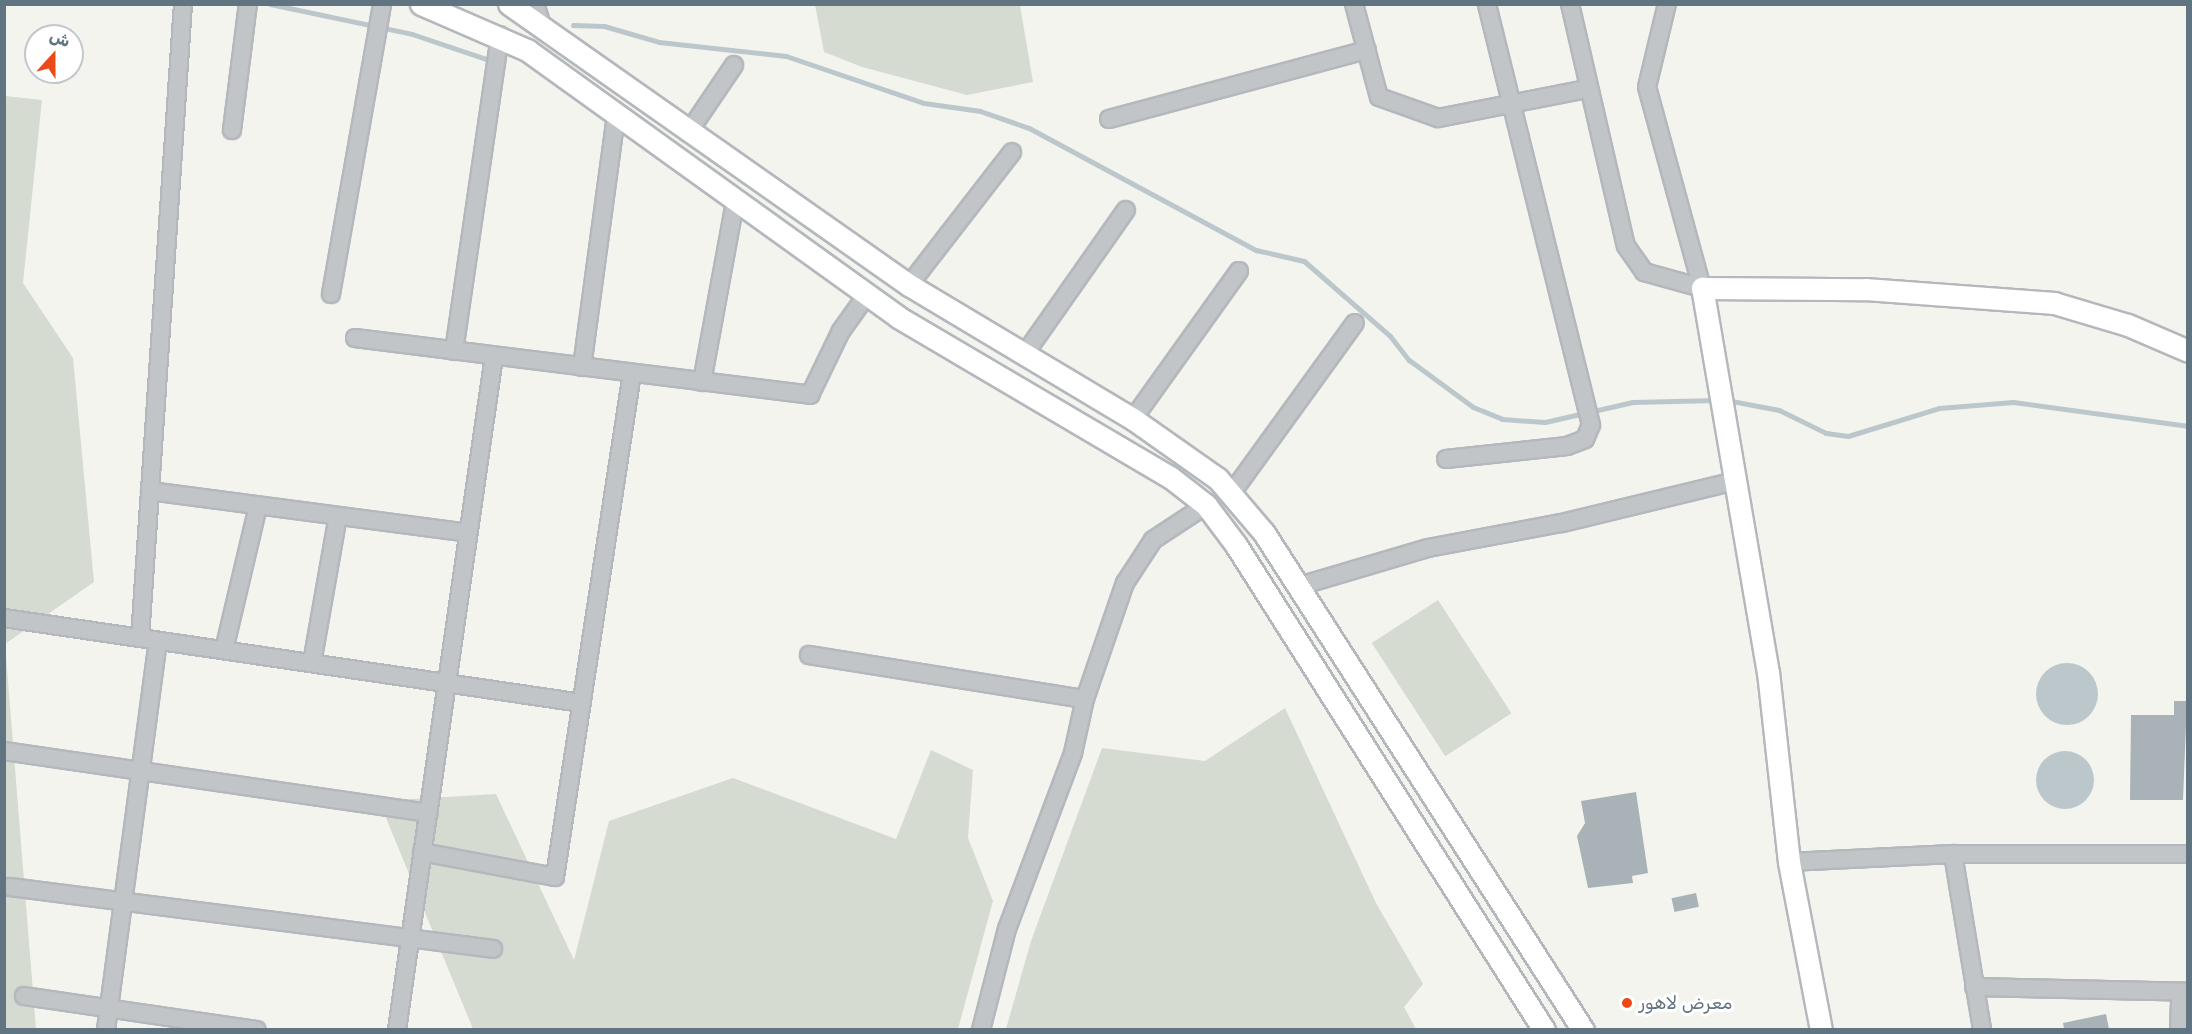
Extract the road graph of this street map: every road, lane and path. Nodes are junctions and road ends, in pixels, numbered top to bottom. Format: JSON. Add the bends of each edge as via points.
{"nodes":[{"id":1,"x":183,"y":4,"type":"edge"},
{"id":2,"x":421,"y":4,"type":"edge"},
{"id":3,"x":509,"y":4,"type":"edge"},
{"id":4,"x":1354,"y":4,"type":"edge"},
{"id":5,"x":1487,"y":4,"type":"edge"},
{"id":6,"x":1570,"y":4,"type":"edge"},
{"id":7,"x":1667,"y":4,"type":"edge"},
{"id":8,"x":248,"y":9,"type":"edge"},
{"id":9,"x":381,"y":9,"type":"edge"},
{"id":10,"x":538,"y":13,"type":"edge"},
{"id":11,"x":500,"y":35,"type":"junction"},
{"id":12,"x":1366,"y":50,"type":"junction"},
{"id":13,"x":734,"y":65,"type":"dead end"},
{"id":14,"x":1587,"y":88,"type":"junction"},
{"id":15,"x":1512,"y":104,"type":"junction"},
{"id":16,"x":616,"y":116,"type":"junction"},
{"id":17,"x":1109,"y":119,"type":"dead end"},
{"id":18,"x":232,"y":130,"type":"dead end"},
{"id":19,"x":688,"y":133,"type":"junction"},
{"id":20,"x":1012,"y":152,"type":"dead end"},
{"id":21,"x":735,"y":202,"type":"junction"},
{"id":22,"x":1126,"y":210,"type":"dead end"},
{"id":23,"x":884,"y":268,"type":"junction"},
{"id":24,"x":1239,"y":272,"type":"dead end"},
{"id":25,"x":909,"y":285,"type":"junction"},
{"id":26,"x":1702,"y":288,"type":"junction"},
{"id":27,"x":331,"y":294,"type":"dead end"},
{"id":28,"x":866,"y":296,"type":"junction"},
{"id":29,"x":1355,"y":323,"type":"dead end"},
{"id":30,"x":355,"y":338,"type":"dead end"},
{"id":31,"x":454,"y":351,"type":"junction"},
{"id":32,"x":2187,"y":351,"type":"edge"},
{"id":33,"x":1024,"y":355,"type":"junction"},
{"id":34,"x":494,"y":356,"type":"junction"},
{"id":35,"x":582,"y":367,"type":"junction"},
{"id":36,"x":632,"y":373,"type":"junction"},
{"id":37,"x":702,"y":381,"type":"junction"},
{"id":38,"x":1133,"y":419,"type":"junction"},
{"id":39,"x":1446,"y":459,"type":"dead end"},
{"id":40,"x":1736,"y":481,"type":"junction"},
{"id":41,"x":150,"y":491,"type":"junction"},
{"id":42,"x":1232,"y":494,"type":"junction"},
{"id":43,"x":1206,"y":505,"type":"junction"},
{"id":44,"x":258,"y":506,"type":"junction"},
{"id":45,"x":338,"y":516,"type":"junction"},
{"id":46,"x":468,"y":533,"type":"junction"},
{"id":47,"x":1296,"y":587,"type":"junction"},
{"id":48,"x":4,"y":618,"type":"edge"},
{"id":49,"x":140,"y":638,"type":"junction"},
{"id":50,"x":158,"y":641,"type":"junction"},
{"id":51,"x":224,"y":651,"type":"junction"},
{"id":52,"x":809,"y":655,"type":"dead end"},
{"id":53,"x":312,"y":663,"type":"junction"},
{"id":54,"x":447,"y":683,"type":"junction"},
{"id":55,"x":1085,"y":699,"type":"junction"},
{"id":56,"x":582,"y":703,"type":"junction"},
{"id":57,"x":4,"y":751,"type":"edge"},
{"id":58,"x":141,"y":771,"type":"junction"},
{"id":59,"x":428,"y":813,"type":"junction"},
{"id":60,"x":422,"y":852,"type":"junction"},
{"id":61,"x":1953,"y":854,"type":"junction"},
{"id":62,"x":2187,"y":854,"type":"edge"},
{"id":63,"x":1790,"y":862,"type":"junction"},
{"id":64,"x":1479,"y":868,"type":"junction"},
{"id":65,"x":1452,"y":882,"type":"junction"},
{"id":66,"x":10,"y":887,"type":"dead end"},
{"id":67,"x":123,"y":902,"type":"junction"},
{"id":68,"x":410,"y":939,"type":"junction"},
{"id":69,"x":493,"y":950,"type":"dead end"},
{"id":70,"x":1974,"y":987,"type":"junction"},
{"id":71,"x":2184,"y":992,"type":"edge"},
{"id":72,"x":24,"y":996,"type":"dead end"},
{"id":73,"x":109,"y":1009,"type":"junction"},
{"id":74,"x":106,"y":1029,"type":"edge"},
{"id":75,"x":257,"y":1029,"type":"edge"},
{"id":76,"x":397,"y":1029,"type":"edge"},
{"id":77,"x":981,"y":1029,"type":"edge"},
{"id":78,"x":1544,"y":1029,"type":"edge"},
{"id":79,"x":1583,"y":1029,"type":"edge"},
{"id":80,"x":1821,"y":1029,"type":"edge"},
{"id":81,"x":1982,"y":1029,"type":"edge"},
{"id":82,"x":2179,"y":1029,"type":"edge"}],
"edges":[{"from":1,"to":41,"type":"street"},
{"from":2,"to":11,"type":"main road"},
{"from":3,"to":10,"type":"main road"},
{"from":4,"to":12,"type":"street"},
{"from":5,"to":15,"type":"street"},
{"from":6,"to":14,"type":"street"},
{"from":7,"to":26,"type":"street","via":[[1647,87]]},
{"from":8,"to":18,"type":"street"},
{"from":9,"to":27,"type":"street"},
{"from":10,"to":19,"type":"main road"},
{"from":11,"to":16,"type":"main road"},
{"from":11,"to":31,"type":"street"},
{"from":12,"to":15,"type":"street","via":[[1379,98],[1438,118]]},
{"from":12,"to":17,"type":"street"},
{"from":13,"to":19,"type":"street"},
{"from":14,"to":15,"type":"street"},
{"from":14,"to":26,"type":"street","via":[[1619,229],[1634,262],[1653,276]]},
{"from":15,"to":39,"type":"street","via":[[1590,425],[1585,438],[1568,446]]},
{"from":16,"to":21,"type":"main road"},
{"from":16,"to":35,"type":"street"},
{"from":19,"to":23,"type":"main road"},
{"from":20,"to":25,"type":"street"},
{"from":21,"to":28,"type":"main road"},
{"from":21,"to":37,"type":"street"},
{"from":22,"to":33,"type":"street"},
{"from":23,"to":25,"type":"main road"},
{"from":23,"to":28,"type":"main road"},
{"from":24,"to":38,"type":"street"},
{"from":25,"to":33,"type":"main road"},
{"from":26,"to":32,"type":"main road","via":[[1865,289],[2054,303],[2128,325]]},
{"from":26,"to":40,"type":"main road"},
{"from":28,"to":37,"type":"street","via":[[841,331],[810,395]]},
{"from":28,"to":43,"type":"main road","via":[[1022,395],[1170,477]]},
{"from":29,"to":42,"type":"street"},
{"from":30,"to":31,"type":"street"},
{"from":31,"to":34,"type":"street"},
{"from":33,"to":38,"type":"main road"},
{"from":34,"to":35,"type":"street"},
{"from":34,"to":46,"type":"street"},
{"from":35,"to":36,"type":"street"},
{"from":36,"to":37,"type":"street"},
{"from":36,"to":56,"type":"street"},
{"from":38,"to":42,"type":"main road","via":[[1192,459]]},
{"from":40,"to":47,"type":"street","via":[[1562,523],[1428,548]]},
{"from":40,"to":63,"type":"main road","via":[[1767,673]]},
{"from":41,"to":44,"type":"street"},
{"from":41,"to":49,"type":"street"},
{"from":42,"to":47,"type":"main road","via":[[1264,532]]},
{"from":43,"to":55,"type":"street","via":[[1153,540],[1133,565]]},
{"from":43,"to":65,"type":"main road"},
{"from":44,"to":45,"type":"street"},
{"from":44,"to":51,"type":"street"},
{"from":45,"to":46,"type":"street"},
{"from":45,"to":53,"type":"street"},
{"from":46,"to":54,"type":"street"},
{"from":47,"to":64,"type":"main road"},
{"from":48,"to":49,"type":"street"},
{"from":49,"to":50,"type":"street"},
{"from":50,"to":51,"type":"street"},
{"from":50,"to":58,"type":"street"},
{"from":51,"to":53,"type":"street"},
{"from":52,"to":55,"type":"street"},
{"from":53,"to":54,"type":"street"},
{"from":54,"to":56,"type":"street"},
{"from":54,"to":59,"type":"street"},
{"from":55,"to":77,"type":"street","via":[[1072,753],[1007,929]]},
{"from":56,"to":60,"type":"street","via":[[555,877]]},
{"from":57,"to":58,"type":"street"},
{"from":58,"to":59,"type":"street"},
{"from":58,"to":67,"type":"street"},
{"from":59,"to":60,"type":"street"},
{"from":60,"to":68,"type":"street"},
{"from":61,"to":62,"type":"street"},
{"from":61,"to":63,"type":"street"},
{"from":61,"to":70,"type":"street"},
{"from":63,"to":80,"type":"main road"},
{"from":64,"to":65,"type":"main road"},
{"from":64,"to":79,"type":"main road"},
{"from":65,"to":78,"type":"main road"},
{"from":66,"to":67,"type":"street"},
{"from":67,"to":68,"type":"street"},
{"from":67,"to":73,"type":"street"},
{"from":68,"to":69,"type":"street"},
{"from":68,"to":76,"type":"street"},
{"from":70,"to":71,"type":"street"},
{"from":70,"to":81,"type":"street"},
{"from":71,"to":82,"type":"street"},
{"from":72,"to":73,"type":"street"},
{"from":73,"to":74,"type":"street"},
{"from":73,"to":75,"type":"street"}]}
